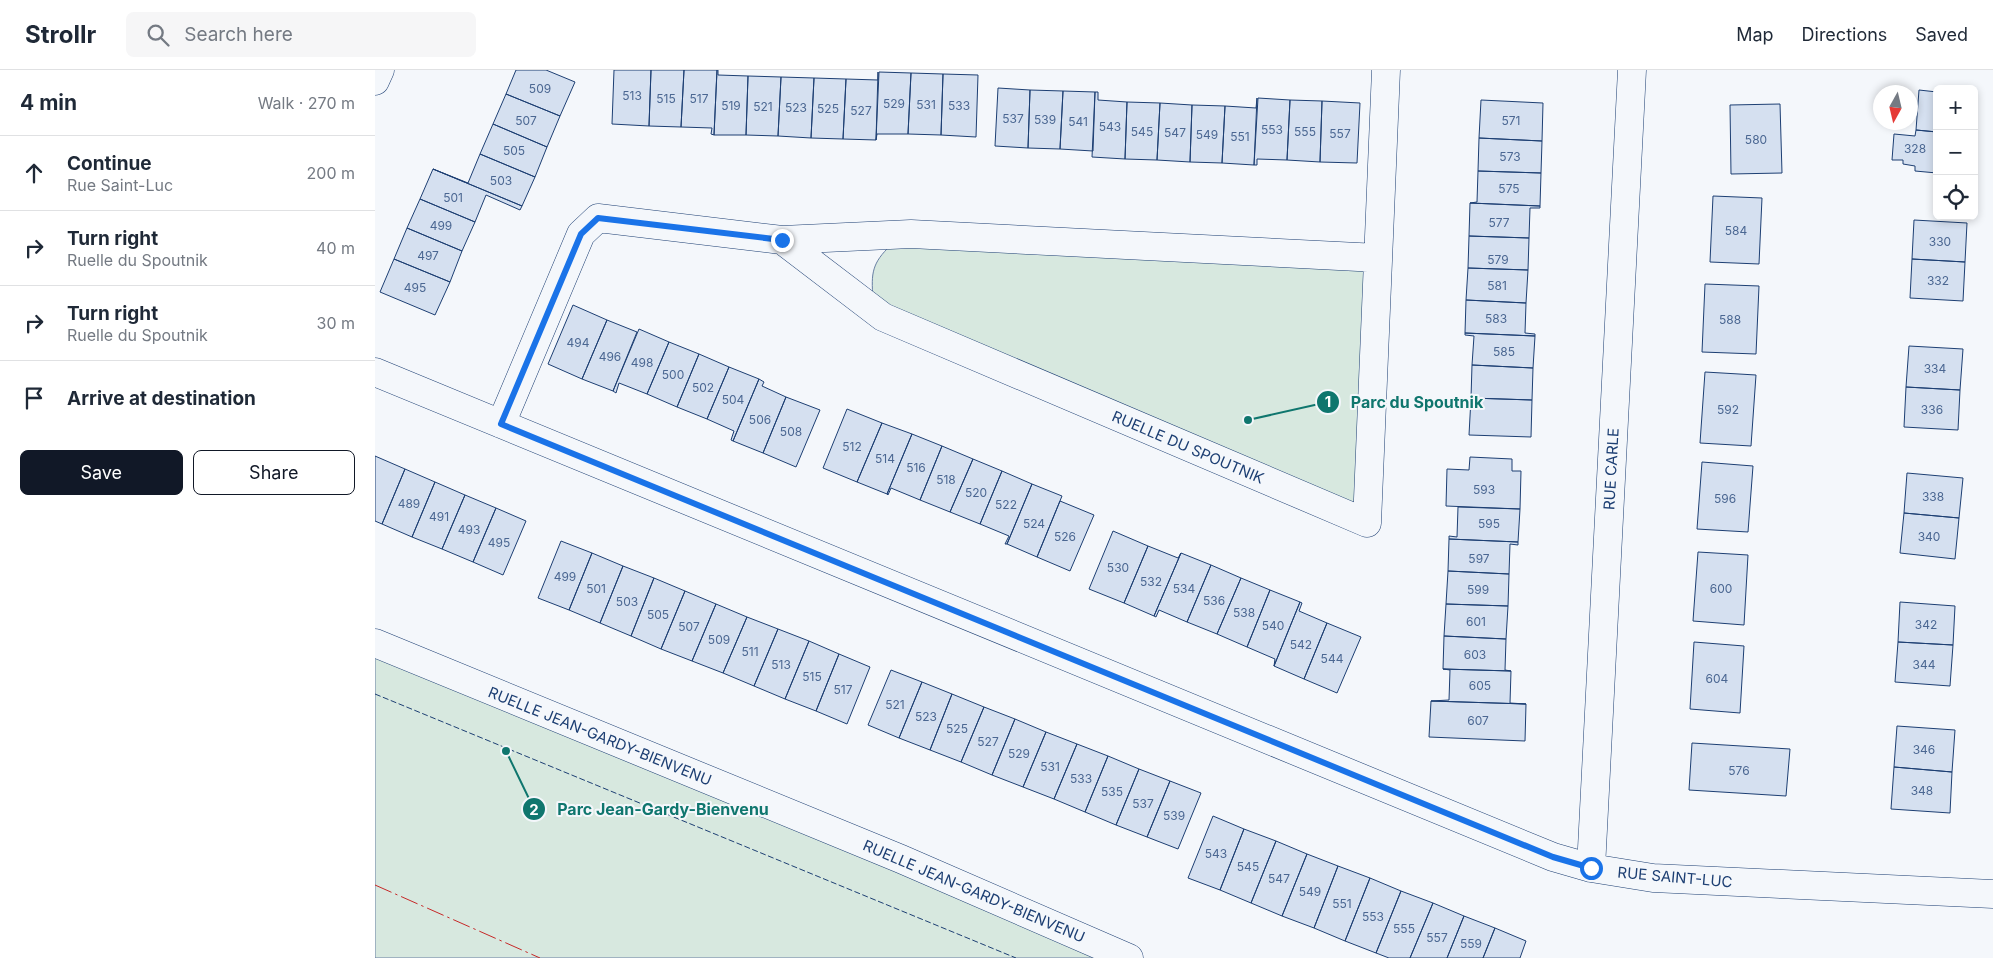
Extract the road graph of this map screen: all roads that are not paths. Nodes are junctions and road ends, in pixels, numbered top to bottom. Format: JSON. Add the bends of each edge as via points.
{"nodes":[{"id":1,"x":380,"y":70,"type":"edge"},
{"id":2,"x":1386,"y":70,"type":"edge"},
{"id":3,"x":1632,"y":70,"type":"edge"},
{"id":4,"x":375,"y":81,"type":"edge"},
{"id":5,"x":782,"y":240,"type":"junction"},
{"id":6,"x":1378,"y":258,"type":"junction"},
{"id":7,"x":375,"y":372,"type":"edge"},
{"id":8,"x":501,"y":424,"type":"junction"},
{"id":9,"x":375,"y":643,"type":"edge"},
{"id":10,"x":1591,"y":868,"type":"junction"},
{"id":11,"x":1993,"y":894,"type":"edge"},
{"id":12,"x":1129,"y":958,"type":"edge"}],
"edges":[{"from":1,"to":4,"type":"street"},
{"from":2,"to":6,"type":"street","name":"RUELLE DU SPOUTNIK"},
{"from":3,"to":10,"type":"street","name":"RUE CARLE"},
{"from":5,"to":6,"type":"street","via":[[911,234]]},
{"from":5,"to":6,"type":"street","name":"RUELLE DU SPOUTNIK","via":[[883,317],[1367,523]]},
{"from":5,"to":8,"type":"street","via":[[598,218],[581,234]]},
{"from":7,"to":8,"type":"street","name":"RUE SAINT-LUC"},
{"from":8,"to":10,"type":"street","name":"RUE SAINT-LUC","via":[[1544,853]]},
{"from":9,"to":12,"type":"street","name":"RUELLE JEAN-GARDY-BIENVENU","via":[[901,859]]},
{"from":10,"to":11,"type":"street","name":"RUE SAINT-LUC","via":[[1653,878]]}]}
